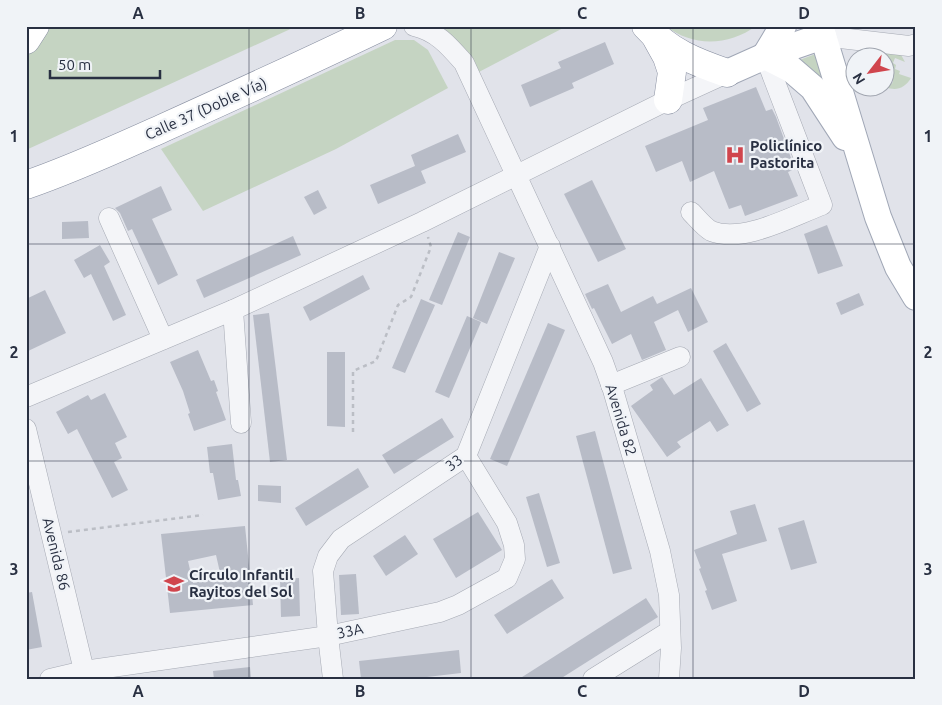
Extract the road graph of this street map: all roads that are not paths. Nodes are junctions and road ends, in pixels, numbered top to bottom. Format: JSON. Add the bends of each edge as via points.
{"nodes":[{"id":1,"x":35,"y":26,"type":"edge"},
{"id":2,"x":340,"y":26,"type":"edge"},
{"id":3,"x":383,"y":26,"type":"edge"},
{"id":4,"x":414,"y":26,"type":"edge"},
{"id":5,"x":783,"y":26,"type":"edge"},
{"id":6,"x":821,"y":31,"type":"edge"},
{"id":7,"x":652,"y":33,"type":"edge"},
{"id":8,"x":26,"y":40,"type":"edge"},
{"id":9,"x":916,"y":44,"type":"edge"},
{"id":10,"x":765,"y":56,"type":"junction"},
{"id":11,"x":727,"y":73,"type":"junction"},
{"id":12,"x":668,"y":100,"type":"junction"},
{"id":13,"x":107,"y":153,"type":"junction"},
{"id":14,"x":860,"y":158,"type":"junction"},
{"id":15,"x":26,"y":172,"type":"edge"},
{"id":16,"x":516,"y":176,"type":"junction"},
{"id":17,"x":26,"y":185,"type":"edge"},
{"id":18,"x":26,"y":203,"type":"edge"},
{"id":19,"x":691,"y":212,"type":"dead end"},
{"id":20,"x":109,"y":218,"type":"dead end"},
{"id":21,"x":550,"y":246,"type":"junction"},
{"id":22,"x":916,"y":297,"type":"edge"},
{"id":23,"x":233,"y":310,"type":"junction"},
{"id":24,"x":163,"y":338,"type":"junction"},
{"id":25,"x":680,"y":357,"type":"dead end"},
{"id":26,"x":611,"y":385,"type":"junction"},
{"id":27,"x":26,"y":397,"type":"edge"},
{"id":28,"x":242,"y":423,"type":"dead end"},
{"id":29,"x":26,"y":430,"type":"edge"},
{"id":30,"x":466,"y":456,"type":"junction"},
{"id":31,"x":670,"y":631,"type":"junction"},
{"id":32,"x":328,"y":636,"type":"junction"},
{"id":33,"x":85,"y":675,"type":"edge"},
{"id":34,"x":50,"y":679,"type":"edge"},
{"id":35,"x":333,"y":679,"type":"edge"},
{"id":36,"x":593,"y":679,"type":"edge"},
{"id":37,"x":669,"y":679,"type":"edge"}],
"edges":[{"from":1,"to":8,"type":"highway"},
{"from":2,"to":15,"type":"highway","name":"Calle 37 (Doble Vía)"},
{"from":3,"to":13,"type":"highway","name":"Calle 37 (Doble Vía)"},
{"from":4,"to":16,"type":"street","name":"Avenida 82","via":[[425,28],[445,41],[464,64]]},
{"from":5,"to":10,"type":"main road"},
{"from":6,"to":9,"type":"street","via":[[909,46]]},
{"from":6,"to":10,"type":"main road"},
{"from":6,"to":14,"type":"main road"},
{"from":7,"to":11,"type":"highway","via":[[690,60]]},
{"from":7,"to":12,"type":"highway","via":[[667,56],[672,72]]},
{"from":10,"to":11,"type":"main road"},
{"from":10,"to":14,"type":"main road","via":[[791,69],[813,88]]},
{"from":10,"to":19,"type":"street","via":[[822,205],[753,232],[730,234],[710,230]]},
{"from":11,"to":12,"type":"street"},
{"from":12,"to":16,"type":"street"},
{"from":13,"to":17,"type":"highway","name":"Calle 37 (Doble Vía)"},
{"from":13,"to":18,"type":"highway"},
{"from":14,"to":22,"type":"main road","via":[[878,218],[898,267]]},
{"from":16,"to":21,"type":"street","name":"Avenida 82"},
{"from":16,"to":23,"type":"street"},
{"from":20,"to":24,"type":"street"},
{"from":21,"to":26,"type":"street","name":"Avenida 82"},
{"from":21,"to":30,"type":"street","name":"33"},
{"from":23,"to":24,"type":"street"},
{"from":23,"to":28,"type":"street"},
{"from":24,"to":27,"type":"street"},
{"from":25,"to":26,"type":"street"},
{"from":26,"to":31,"type":"street","name":"Avenida 82","via":[[660,551],[669,595]]},
{"from":29,"to":33,"type":"street","name":"Avenida 86"},
{"from":30,"to":32,"type":"street","name":"33","via":[[340,539],[328,556],[323,571]]},
{"from":30,"to":32,"type":"street","name":"33A","via":[[507,523],[515,559],[507,578],[440,612]]},
{"from":31,"to":36,"type":"street"},
{"from":31,"to":37,"type":"street","name":"Avenida 82"},
{"from":32,"to":33,"type":"street","name":"33A"},
{"from":32,"to":35,"type":"street","name":"33"},
{"from":33,"to":34,"type":"street","name":"33A"}]}
